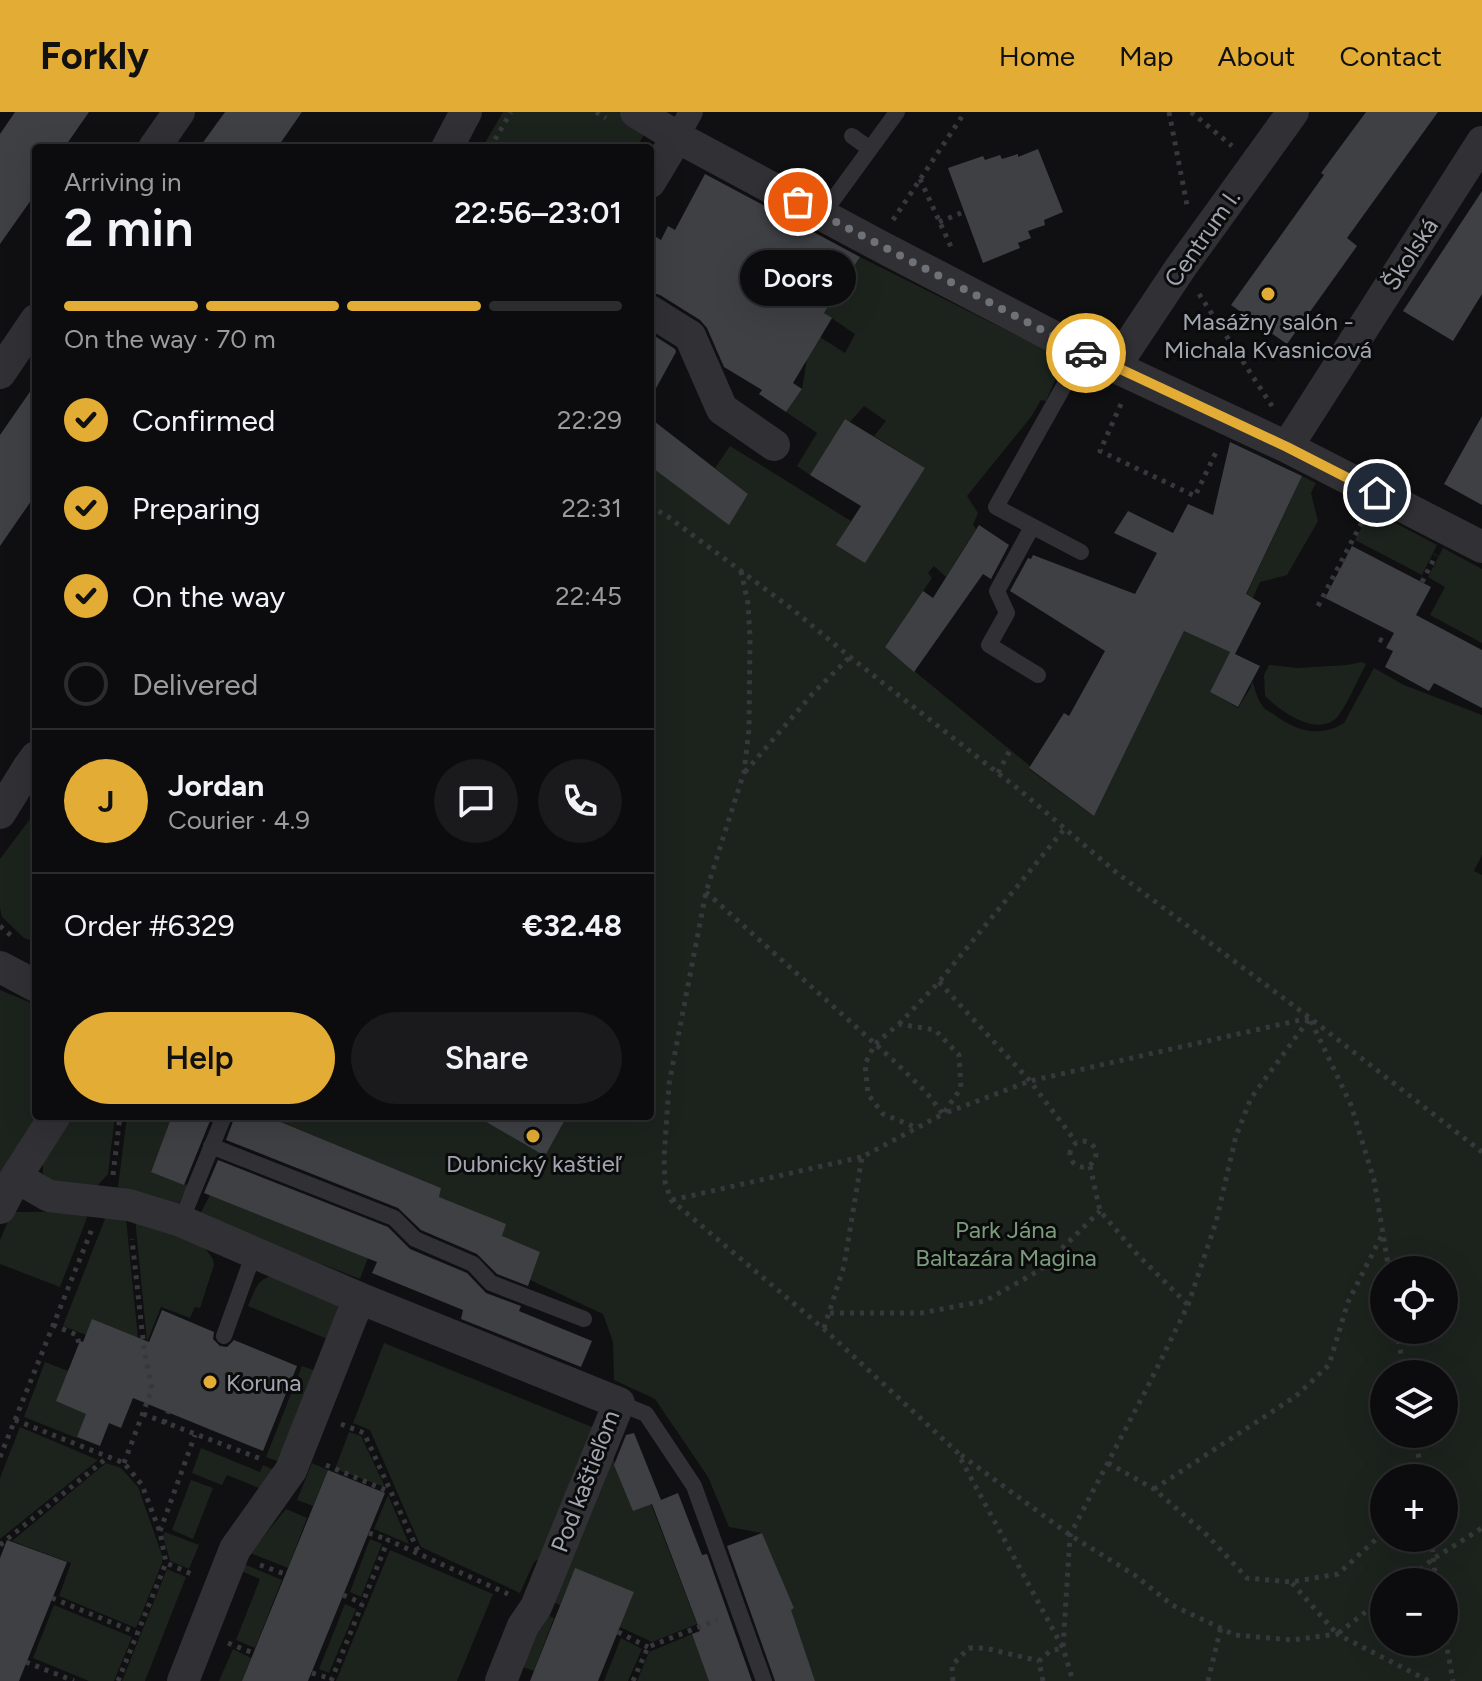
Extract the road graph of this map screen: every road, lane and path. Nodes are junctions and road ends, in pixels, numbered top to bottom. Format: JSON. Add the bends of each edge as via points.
{"nodes":[{"id":1,"x":179,"y":112,"type":"edge"},
{"id":2,"x":466,"y":112,"type":"edge"},
{"id":3,"x":511,"y":112,"type":"edge"},
{"id":4,"x":636,"y":112,"type":"edge"},
{"id":5,"x":897,"y":112,"type":"edge"},
{"id":6,"x":965,"y":112,"type":"edge"},
{"id":7,"x":1169,"y":112,"type":"edge"},
{"id":8,"x":1191,"y":112,"type":"edge"},
{"id":9,"x":1293,"y":112,"type":"edge"},
{"id":10,"x":684,"y":124,"type":"edge"},
{"id":11,"x":852,"y":136,"type":"dead end"},
{"id":12,"x":1482,"y":142,"type":"edge"},
{"id":13,"x":157,"y":144,"type":"edge"},
{"id":14,"x":449,"y":144,"type":"edge"},
{"id":15,"x":492,"y":144,"type":"edge"},
{"id":16,"x":870,"y":149,"type":"junction"},
{"id":17,"x":1255,"y":164,"type":"junction"},
{"id":18,"x":654,"y":175,"type":"edge"},
{"id":19,"x":920,"y":179,"type":"junction"},
{"id":20,"x":961,"y":213,"type":"dead end"},
{"id":21,"x":822,"y":215,"type":"junction"},
{"id":22,"x":939,"y":222,"type":"junction"},
{"id":23,"x":878,"y":245,"type":"junction"},
{"id":24,"x":1188,"y":257,"type":"junction"},
{"id":25,"x":973,"y":294,"type":"junction"},
{"id":26,"x":654,"y":314,"type":"edge"},
{"id":27,"x":32,"y":326,"type":"edge"},
{"id":28,"x":1083,"y":352,"type":"junction"},
{"id":29,"x":1124,"y":371,"type":"junction"},
{"id":30,"x":0,"y":373,"type":"edge"},
{"id":31,"x":1231,"y":422,"type":"junction"},
{"id":32,"x":774,"y":445,"type":"dead end"},
{"id":33,"x":1287,"y":447,"type":"junction"},
{"id":34,"x":654,"y":508,"type":"edge"},
{"id":35,"x":1369,"y":509,"type":"dead end"},
{"id":36,"x":1032,"y":527,"type":"junction"},
{"id":37,"x":1482,"y":547,"type":"edge"},
{"id":38,"x":1081,"y":552,"type":"dead end"},
{"id":39,"x":741,"y":571,"type":"junction"},
{"id":40,"x":1318,"y":606,"type":"dead end"},
{"id":41,"x":1379,"y":639,"type":"dead end"},
{"id":42,"x":1388,"y":644,"type":"dead end"},
{"id":43,"x":850,"y":657,"type":"junction"},
{"id":44,"x":1038,"y":675,"type":"dead end"},
{"id":45,"x":1010,"y":750,"type":"dead end"},
{"id":46,"x":21,"y":761,"type":"edge"},
{"id":47,"x":744,"y":772,"type":"junction"},
{"id":48,"x":998,"y":773,"type":"junction"},
{"id":49,"x":0,"y":813,"type":"edge"},
{"id":50,"x":1065,"y":828,"type":"junction"},
{"id":51,"x":706,"y":892,"type":"junction"},
{"id":52,"x":0,"y":967,"type":"edge"},
{"id":53,"x":939,"y":982,"type":"junction"},
{"id":54,"x":32,"y":984,"type":"edge"},
{"id":55,"x":1310,"y":1018,"type":"junction"},
{"id":56,"x":899,"y":1024,"type":"junction"},
{"id":57,"x":875,"y":1044,"type":"junction"},
{"id":58,"x":1030,"y":1081,"type":"junction"},
{"id":59,"x":943,"y":1114,"type":"junction"},
{"id":60,"x":52,"y":1120,"type":"edge"},
{"id":61,"x":120,"y":1120,"type":"edge"},
{"id":62,"x":222,"y":1120,"type":"edge"},
{"id":63,"x":915,"y":1127,"type":"junction"},
{"id":64,"x":1076,"y":1142,"type":"junction"},
{"id":65,"x":211,"y":1146,"type":"junction"},
{"id":66,"x":1482,"y":1152,"type":"edge"},
{"id":67,"x":862,"y":1157,"type":"junction"},
{"id":68,"x":1090,"y":1166,"type":"junction"},
{"id":69,"x":16,"y":1177,"type":"junction"},
{"id":70,"x":120,"y":1193,"type":"junction"},
{"id":71,"x":671,"y":1200,"type":"junction"},
{"id":72,"x":0,"y":1208,"type":"edge"},
{"id":73,"x":1100,"y":1211,"type":"junction"},
{"id":74,"x":181,"y":1221,"type":"junction"},
{"id":75,"x":92,"y":1227,"type":"dead end"},
{"id":76,"x":1384,"y":1231,"type":"junction"},
{"id":77,"x":254,"y":1253,"type":"junction"},
{"id":78,"x":1387,"y":1256,"type":"edge"},
{"id":79,"x":359,"y":1298,"type":"junction"},
{"id":80,"x":1188,"y":1305,"type":"junction"},
{"id":81,"x":830,"y":1313,"type":"junction"},
{"id":82,"x":584,"y":1319,"type":"dead end"},
{"id":83,"x":53,"y":1325,"type":"junction"},
{"id":84,"x":824,"y":1329,"type":"junction"},
{"id":85,"x":224,"y":1336,"type":"dead end"},
{"id":86,"x":79,"y":1344,"type":"dead end"},
{"id":87,"x":619,"y":1403,"type":"junction"},
{"id":88,"x":168,"y":1412,"type":"dead end"},
{"id":89,"x":143,"y":1414,"type":"junction"},
{"id":90,"x":314,"y":1414,"type":"junction"},
{"id":91,"x":15,"y":1420,"type":"junction"},
{"id":92,"x":164,"y":1423,"type":"junction"},
{"id":93,"x":195,"y":1435,"type":"junction"},
{"id":94,"x":957,"y":1452,"type":"junction"},
{"id":95,"x":0,"y":1457,"type":"edge"},
{"id":96,"x":108,"y":1457,"type":"junction"},
{"id":97,"x":295,"y":1462,"type":"junction"},
{"id":98,"x":124,"y":1463,"type":"junction"},
{"id":99,"x":1108,"y":1463,"type":"junction"},
{"id":100,"x":1154,"y":1489,"type":"junction"},
{"id":101,"x":391,"y":1492,"type":"junction"},
{"id":102,"x":1482,"y":1528,"type":"edge"},
{"id":103,"x":160,"y":1532,"type":"junction"},
{"id":104,"x":369,"y":1533,"type":"dead end"},
{"id":105,"x":1070,"y":1535,"type":"junction"},
{"id":106,"x":388,"y":1540,"type":"junction"},
{"id":107,"x":0,"y":1545,"type":"edge"},
{"id":108,"x":1370,"y":1545,"type":"edge"},
{"id":109,"x":1432,"y":1552,"type":"edge"},
{"id":110,"x":419,"y":1553,"type":"junction"},
{"id":111,"x":1433,"y":1559,"type":"junction"},
{"id":112,"x":166,"y":1563,"type":"junction"},
{"id":113,"x":1422,"y":1568,"type":"edge"},
{"id":114,"x":1434,"y":1568,"type":"edge"},
{"id":115,"x":1291,"y":1582,"type":"junction"},
{"id":116,"x":220,"y":1586,"type":"junction"},
{"id":117,"x":343,"y":1595,"type":"dead end"},
{"id":118,"x":52,"y":1598,"type":"dead end"},
{"id":119,"x":362,"y":1603,"type":"junction"},
{"id":120,"x":536,"y":1607,"type":"junction"},
{"id":121,"x":1370,"y":1609,"type":"edge"},
{"id":122,"x":717,"y":1620,"type":"dead end"},
{"id":123,"x":1221,"y":1627,"type":"junction"},
{"id":124,"x":618,"y":1632,"type":"dead end"},
{"id":125,"x":137,"y":1633,"type":"junction"},
{"id":126,"x":1337,"y":1634,"type":"junction"},
{"id":127,"x":648,"y":1647,"type":"junction"},
{"id":128,"x":1063,"y":1648,"type":"junction"},
{"id":129,"x":1449,"y":1656,"type":"edge"},
{"id":130,"x":1039,"y":1661,"type":"junction"},
{"id":131,"x":26,"y":1662,"type":"dead end"},
{"id":132,"x":312,"y":1673,"type":"dead end"},
{"id":133,"x":331,"y":1680,"type":"edge"},
{"id":134,"x":74,"y":1681,"type":"edge"},
{"id":135,"x":118,"y":1681,"type":"edge"},
{"id":136,"x":183,"y":1681,"type":"edge"},
{"id":137,"x":501,"y":1681,"type":"edge"},
{"id":138,"x":633,"y":1681,"type":"edge"},
{"id":139,"x":764,"y":1681,"type":"edge"},
{"id":140,"x":953,"y":1681,"type":"edge"},
{"id":141,"x":1043,"y":1681,"type":"edge"},
{"id":142,"x":1073,"y":1681,"type":"edge"},
{"id":143,"x":1208,"y":1681,"type":"edge"},
{"id":144,"x":1429,"y":1681,"type":"edge"},
{"id":145,"x":1453,"y":1681,"type":"edge"}],
"edges":[{"from":1,"to":13,"type":"street"},
{"from":2,"to":14,"type":"street"},
{"from":3,"to":15,"type":"path"},
{"from":4,"to":10,"type":"street"},
{"from":5,"to":16,"type":"lane"},
{"from":6,"to":19,"type":"path"},
{"from":7,"to":24,"type":"path"},
{"from":8,"to":17,"type":"path"},
{"from":9,"to":17,"type":"street","name":"Centrum I."},
{"from":10,"to":18,"type":"street"},
{"from":10,"to":21,"type":"street"},
{"from":11,"to":16,"type":"lane"},
{"from":12,"to":33,"type":"street","name":"Školská"},
{"from":16,"to":21,"type":"lane"},
{"from":17,"to":24,"type":"street","name":"Centrum I."},
{"from":19,"to":22,"type":"path"},
{"from":19,"to":23,"type":"path"},
{"from":20,"to":22,"type":"path"},
{"from":21,"to":23,"type":"street"},
{"from":22,"to":25,"type":"path"},
{"from":23,"to":25,"type":"street"},
{"from":24,"to":29,"type":"street","name":"Centrum I."},
{"from":24,"to":33,"type":"path","via":[[1284,424]]},
{"from":25,"to":28,"type":"street"},
{"from":26,"to":32,"type":"street","via":[[690,336],[722,409]]},
{"from":27,"to":30,"type":"street"},
{"from":28,"to":29,"type":"street"},
{"from":28,"to":36,"type":"lane","via":[[996,507]]},
{"from":29,"to":31,"type":"street"},
{"from":29,"to":31,"type":"path","via":[[1100,451],[1195,496]]},
{"from":31,"to":33,"type":"street"},
{"from":33,"to":37,"type":"street"},
{"from":34,"to":39,"type":"path"},
{"from":35,"to":40,"type":"path"},
{"from":36,"to":38,"type":"lane"},
{"from":36,"to":44,"type":"lane","via":[[997,591],[1007,613],[989,645]]},
{"from":39,"to":43,"type":"path"},
{"from":39,"to":47,"type":"path","via":[[750,637]]},
{"from":41,"to":42,"type":"path"},
{"from":43,"to":47,"type":"path"},
{"from":43,"to":48,"type":"path"},
{"from":45,"to":48,"type":"path"},
{"from":46,"to":49,"type":"street"},
{"from":47,"to":51,"type":"path"},
{"from":48,"to":50,"type":"path"},
{"from":50,"to":53,"type":"path"},
{"from":50,"to":55,"type":"path"},
{"from":51,"to":57,"type":"path"},
{"from":51,"to":71,"type":"path","via":[[669,1084],[664,1158]]},
{"from":52,"to":54,"type":"street"},
{"from":53,"to":56,"type":"path"},
{"from":53,"to":58,"type":"path"},
{"from":55,"to":58,"type":"path"},
{"from":55,"to":66,"type":"path"},
{"from":55,"to":76,"type":"path","via":[[1351,1105]]},
{"from":55,"to":80,"type":"path","via":[[1251,1098]]},
{"from":56,"to":57,"type":"path"},
{"from":56,"to":59,"type":"path","via":[[935,1030],[959,1055],[961,1088]]},
{"from":57,"to":59,"type":"path"},
{"from":57,"to":63,"type":"path","via":[[865,1064],[868,1094],[883,1114]]},
{"from":58,"to":59,"type":"path"},
{"from":58,"to":64,"type":"path"},
{"from":59,"to":63,"type":"path"},
{"from":60,"to":69,"type":"street"},
{"from":61,"to":70,"type":"path"},
{"from":62,"to":65,"type":"lane"},
{"from":63,"to":67,"type":"path"},
{"from":64,"to":68,"type":"path","via":[[1095,1148]]},
{"from":64,"to":68,"type":"path","via":[[1069,1151],[1071,1161],[1079,1168]]},
{"from":65,"to":74,"type":"lane"},
{"from":65,"to":82,"type":"lane","via":[[394,1218],[415,1239],[473,1264],[491,1283]]},
{"from":67,"to":71,"type":"path"},
{"from":67,"to":81,"type":"path","via":[[844,1266]]},
{"from":68,"to":73,"type":"path"},
{"from":69,"to":70,"type":"street","name":"Pod kaštieľom","via":[[49,1196]]},
{"from":69,"to":72,"type":"street"},
{"from":70,"to":74,"type":"street","name":"Pod kaštieľom"},
{"from":70,"to":89,"type":"path","via":[[152,1389]]},
{"from":71,"to":84,"type":"path"},
{"from":73,"to":80,"type":"path"},
{"from":73,"to":81,"type":"path","via":[[1040,1270],[985,1301],[921,1313]]},
{"from":74,"to":77,"type":"street","name":"Pod kaštieľom"},
{"from":75,"to":83,"type":"path"},
{"from":76,"to":78,"type":"path"},
{"from":76,"to":100,"type":"path","via":[[1348,1302],[1329,1365],[1296,1396]]},
{"from":77,"to":79,"type":"street","name":"Pod kaštieľom"},
{"from":77,"to":85,"type":"lane"},
{"from":79,"to":87,"type":"street","name":"Pod kaštieľom"},
{"from":79,"to":90,"type":"street"},
{"from":80,"to":99,"type":"path"},
{"from":81,"to":84,"type":"path"},
{"from":83,"to":86,"type":"path","via":[[77,1335]]},
{"from":83,"to":91,"type":"path"},
{"from":84,"to":94,"type":"path"},
{"from":87,"to":120,"type":"street","name":"Pod kaštieľom"},
{"from":87,"to":139,"type":"lane","via":[[646,1414],[694,1486]]},
{"from":88,"to":92,"type":"path"},
{"from":89,"to":92,"type":"path"},
{"from":89,"to":98,"type":"path"},
{"from":90,"to":97,"type":"street"},
{"from":90,"to":101,"type":"path","via":[[364,1433]]},
{"from":91,"to":95,"type":"path"},
{"from":91,"to":96,"type":"path"},
{"from":92,"to":93,"type":"path"},
{"from":93,"to":97,"type":"path"},
{"from":93,"to":103,"type":"path"},
{"from":94,"to":105,"type":"path"},
{"from":94,"to":128,"type":"path"},
{"from":96,"to":98,"type":"path"},
{"from":96,"to":107,"type":"path"},
{"from":97,"to":101,"type":"path"},
{"from":97,"to":116,"type":"street","via":[[235,1549]]},
{"from":98,"to":103,"type":"path","via":[[142,1485]]},
{"from":99,"to":100,"type":"path"},
{"from":99,"to":105,"type":"path"},
{"from":100,"to":115,"type":"path","via":[[1247,1578]]},
{"from":101,"to":110,"type":"path"},
{"from":102,"to":111,"type":"path"},
{"from":103,"to":112,"type":"path"},
{"from":104,"to":106,"type":"path"},
{"from":105,"to":123,"type":"path","via":[[1172,1605]]},
{"from":105,"to":128,"type":"path"},
{"from":106,"to":110,"type":"path"},
{"from":106,"to":119,"type":"path"},
{"from":108,"to":115,"type":"path","via":[[1338,1574]]},
{"from":109,"to":111,"type":"path"},
{"from":110,"to":120,"type":"path"},
{"from":111,"to":113,"type":"path"},
{"from":111,"to":114,"type":"path"},
{"from":112,"to":116,"type":"path"},
{"from":112,"to":125,"type":"path"},
{"from":115,"to":126,"type":"path"},
{"from":116,"to":136,"type":"street"},
{"from":117,"to":119,"type":"path"},
{"from":118,"to":125,"type":"path"},
{"from":119,"to":133,"type":"path"},
{"from":120,"to":137,"type":"street","name":"Pod kaštieľom"},
{"from":121,"to":126,"type":"path"},
{"from":122,"to":127,"type":"path"},
{"from":123,"to":126,"type":"path","via":[[1235,1635],[1292,1640]]},
{"from":123,"to":143,"type":"path"},
{"from":124,"to":127,"type":"path"},
{"from":125,"to":135,"type":"path"},
{"from":126,"to":144,"type":"path"},
{"from":127,"to":138,"type":"path"},
{"from":128,"to":130,"type":"path"},
{"from":128,"to":142,"type":"path"},
{"from":129,"to":145,"type":"path"},
{"from":130,"to":140,"type":"path","via":[[969,1648],[952,1665]]},
{"from":130,"to":141,"type":"path"},
{"from":131,"to":134,"type":"path"},
{"from":132,"to":133,"type":"path"}]}
